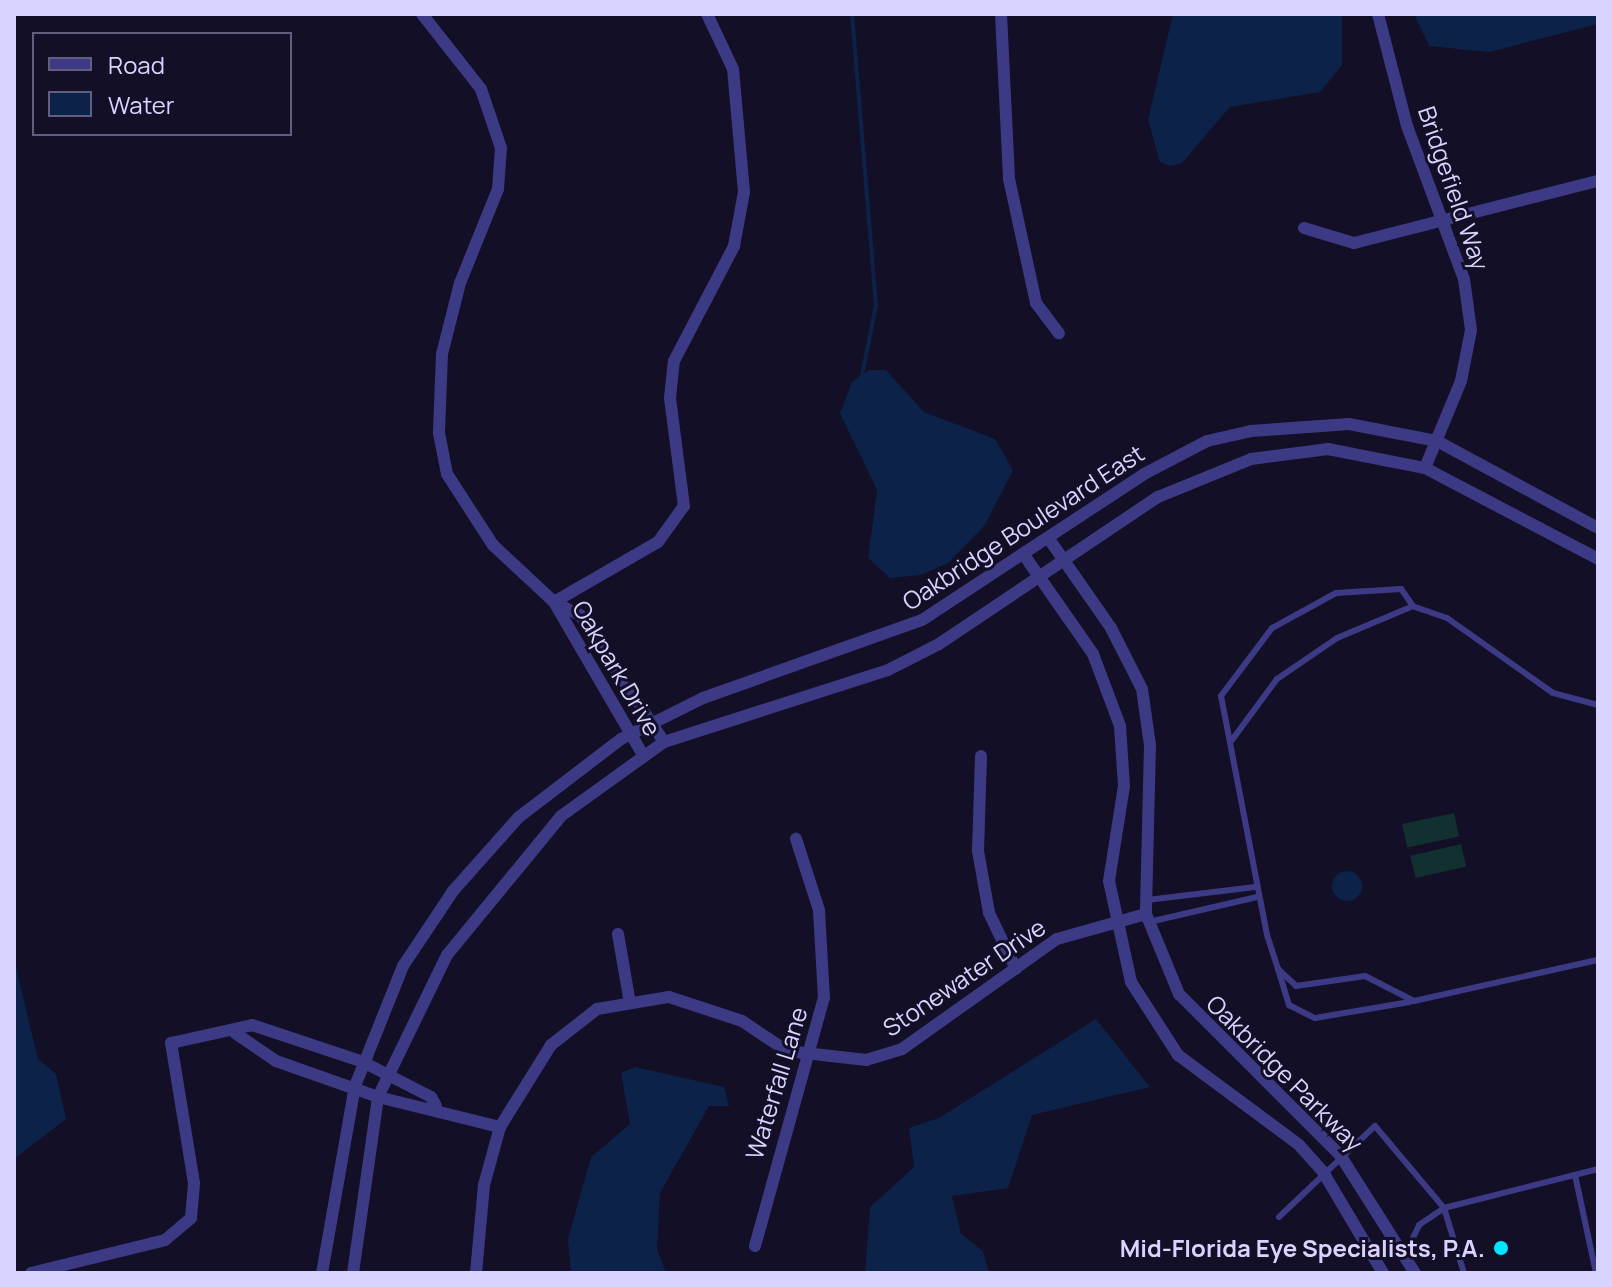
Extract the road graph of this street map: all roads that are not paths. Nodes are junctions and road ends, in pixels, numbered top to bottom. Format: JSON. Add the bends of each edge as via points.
{"nodes":[{"id":1,"x":422,"y":14,"type":"edge"},
{"id":2,"x":707,"y":14,"type":"edge"},
{"id":3,"x":1001,"y":14,"type":"edge"},
{"id":4,"x":1378,"y":14,"type":"edge"},
{"id":5,"x":1598,"y":181,"type":"edge"},
{"id":6,"x":1444,"y":221,"type":"junction"},
{"id":7,"x":1304,"y":228,"type":"dead end"},
{"id":8,"x":1059,"y":333,"type":"dead end"},
{"id":9,"x":1437,"y":441,"type":"junction"},
{"id":10,"x":1425,"y":468,"type":"junction"},
{"id":11,"x":1598,"y":528,"type":"edge"},
{"id":12,"x":1049,"y":539,"type":"junction"},
{"id":13,"x":1024,"y":555,"type":"junction"},
{"id":14,"x":1598,"y":559,"type":"edge"},
{"id":15,"x":1065,"y":560,"type":"junction"},
{"id":16,"x":1040,"y":577,"type":"junction"},
{"id":17,"x":554,"y":602,"type":"junction"},
{"id":18,"x":1413,"y":606,"type":"junction"},
{"id":19,"x":607,"y":650,"type":"junction"},
{"id":20,"x":589,"y":667,"type":"junction"},
{"id":21,"x":1598,"y":705,"type":"edge"},
{"id":22,"x":652,"y":722,"type":"junction"},
{"id":23,"x":630,"y":734,"type":"junction"},
{"id":24,"x":1232,"y":740,"type":"junction"},
{"id":25,"x":664,"y":742,"type":"junction"},
{"id":26,"x":643,"y":755,"type":"junction"},
{"id":27,"x":981,"y":756,"type":"dead end"},
{"id":28,"x":796,"y":839,"type":"dead end"},
{"id":29,"x":1255,"y":887,"type":"junction"},
{"id":30,"x":1257,"y":897,"type":"junction"},
{"id":31,"x":1146,"y":900,"type":"junction"},
{"id":32,"x":1147,"y":918,"type":"junction"},
{"id":33,"x":1115,"y":922,"type":"junction"},
{"id":34,"x":618,"y":934,"type":"dead end"},
{"id":35,"x":1598,"y":960,"type":"edge"},
{"id":36,"x":1016,"y":969,"type":"junction"},
{"id":37,"x":1278,"y":969,"type":"junction"},
{"id":38,"x":629,"y":998,"type":"junction"},
{"id":39,"x":1414,"y":1001,"type":"junction"},
{"id":40,"x":235,"y":1033,"type":"junction"},
{"id":41,"x":306,"y":1043,"type":"junction"},
{"id":42,"x":810,"y":1055,"type":"junction"},
{"id":43,"x":363,"y":1062,"type":"junction"},
{"id":44,"x":298,"y":1068,"type":"junction"},
{"id":45,"x":387,"y":1075,"type":"junction"},
{"id":46,"x":355,"y":1086,"type":"junction"},
{"id":47,"x":378,"y":1097,"type":"junction"},
{"id":48,"x":436,"y":1106,"type":"junction"},
{"id":49,"x":500,"y":1127,"type":"junction"},
{"id":50,"x":1340,"y":1155,"type":"junction"},
{"id":51,"x":1598,"y":1169,"type":"edge"},
{"id":52,"x":1323,"y":1172,"type":"junction"},
{"id":53,"x":1575,"y":1175,"type":"junction"},
{"id":54,"x":1444,"y":1208,"type":"junction"},
{"id":55,"x":1279,"y":1217,"type":"dead end"},
{"id":56,"x":755,"y":1246,"type":"dead end"},
{"id":57,"x":1405,"y":1254,"type":"junction"},
{"id":58,"x":31,"y":1273,"type":"edge"},
{"id":59,"x":322,"y":1273,"type":"edge"},
{"id":60,"x":353,"y":1273,"type":"edge"},
{"id":61,"x":476,"y":1273,"type":"edge"},
{"id":62,"x":1383,"y":1273,"type":"edge"},
{"id":63,"x":1415,"y":1273,"type":"edge"},
{"id":64,"x":1464,"y":1273,"type":"edge"},
{"id":65,"x":1596,"y":1273,"type":"edge"}],
"edges":[{"from":1,"to":17,"type":"street","name":"Oakpark Drive","via":[[481,89],[501,148],[491,214],[447,329],[438,398],[442,455],[471,520]]},
{"from":2,"to":17,"type":"street","via":[[733,69],[744,192],[734,246],[674,361],[670,398],[684,506],[658,542]]},
{"from":3,"to":8,"type":"street","via":[[1009,179],[1036,303]]},
{"from":4,"to":6,"type":"street","name":"Bridgefield Way","via":[[1407,126]]},
{"from":5,"to":6,"type":"street"},
{"from":6,"to":7,"type":"street","via":[[1354,243]]},
{"from":6,"to":9,"type":"street","name":"Bridgefield Way","via":[[1464,279],[1471,330]]},
{"from":9,"to":10,"type":"street","name":"Bridgefield Way"},
{"from":9,"to":11,"type":"street","name":"Oakbridge Boulevard East"},
{"from":9,"to":12,"type":"street","name":"Oakbridge Boulevard East","via":[[1312,424],[1207,441]]},
{"from":10,"to":14,"type":"street","name":"Oakbridge Boulevard East"},
{"from":10,"to":15,"type":"street","name":"Oakbridge Boulevard East","via":[[1328,449],[1251,459],[1158,497]]},
{"from":12,"to":13,"type":"street","name":"Oakbridge Boulevard East"},
{"from":12,"to":15,"type":"street","name":"Oakbridge Parkway"},
{"from":13,"to":16,"type":"street","name":"Oakbridge Parkway"},
{"from":13,"to":22,"type":"street","name":"Oakbridge Boulevard East","via":[[893,634]]},
{"from":15,"to":16,"type":"street","name":"Oakbridge Boulevard East"},
{"from":15,"to":31,"type":"street","name":"Oakbridge Parkway","via":[[1142,689],[1150,745]]},
{"from":16,"to":25,"type":"street","name":"Oakbridge Boulevard East","via":[[888,670]]},
{"from":16,"to":33,"type":"street","name":"Oakbridge Parkway","via":[[1093,654],[1120,726],[1124,786],[1109,881]]},
{"from":17,"to":19,"type":"street","name":"Oakpark Drive","via":[[580,615]]},
{"from":17,"to":20,"type":"street","name":"Oakpark Drive"},
{"from":18,"to":21,"type":"lane","via":[[1447,618],[1553,693]]},
{"from":18,"to":24,"type":"lane","via":[[1337,638],[1277,679]]},
{"from":18,"to":24,"type":"lane","via":[[1401,589],[1336,593],[1272,628],[1221,696]]},
{"from":19,"to":20,"type":"street"},
{"from":19,"to":22,"type":"street","name":"Oakpark Drive"},
{"from":20,"to":23,"type":"street","name":"Oakpark Drive"},
{"from":22,"to":23,"type":"street","name":"Oakbridge Boulevard East"},
{"from":22,"to":25,"type":"street","name":"Oakpark Drive"},
{"from":23,"to":26,"type":"street","name":"Oakpark Drive"},
{"from":23,"to":43,"type":"street","name":"Oakbridge Boulevard East","via":[[538,799],[453,891],[403,966]]},
{"from":24,"to":29,"type":"lane"},
{"from":25,"to":26,"type":"street","name":"Oakbridge Boulevard East"},
{"from":26,"to":45,"type":"street","name":"Oakbridge Boulevard East","via":[[561,816],[469,921],[420,1002]]},
{"from":27,"to":36,"type":"street","via":[[978,851],[989,913]]},
{"from":28,"to":42,"type":"street","name":"Waterfall Lane","via":[[819,910],[826,969]]},
{"from":29,"to":30,"type":"lane"},
{"from":29,"to":31,"type":"lane"},
{"from":30,"to":32,"type":"lane"},
{"from":30,"to":37,"type":"lane"},
{"from":31,"to":32,"type":"street","name":"Oakbridge Parkway"},
{"from":32,"to":33,"type":"street","name":"Stonewater Drive"},
{"from":32,"to":50,"type":"street","name":"Oakbridge Parkway","via":[[1194,1016]]},
{"from":33,"to":36,"type":"street","name":"Stonewater Drive","via":[[1057,939]]},
{"from":33,"to":52,"type":"street","name":"Oakbridge Parkway","via":[[1131,982],[1178,1055],[1299,1145]]},
{"from":34,"to":38,"type":"street"},
{"from":35,"to":39,"type":"lane"},
{"from":36,"to":42,"type":"street","name":"Stonewater Drive","via":[[902,1049],[866,1060]]},
{"from":37,"to":39,"type":"lane","via":[[1296,986],[1365,976]]},
{"from":37,"to":39,"type":"lane","via":[[1289,1005],[1315,1018]]},
{"from":38,"to":42,"type":"street","name":"Stonewater Drive","via":[[694,1002]]},
{"from":38,"to":49,"type":"street","name":"Stonewater Drive","via":[[597,1009],[551,1045]]},
{"from":40,"to":41,"type":"street","via":[[252,1025]]},
{"from":40,"to":44,"type":"street"},
{"from":40,"to":58,"type":"street","via":[[171,1043],[194,1183],[191,1218],[165,1240]]},
{"from":41,"to":43,"type":"street"},
{"from":41,"to":44,"type":"street"},
{"from":42,"to":56,"type":"street","name":"Waterfall Lane"},
{"from":43,"to":45,"type":"street"},
{"from":43,"to":46,"type":"street","name":"Oakbridge Boulevard East"},
{"from":44,"to":46,"type":"street"},
{"from":45,"to":47,"type":"street","name":"Oakbridge Boulevard East"},
{"from":45,"to":48,"type":"street"},
{"from":46,"to":47,"type":"street"},
{"from":46,"to":59,"type":"street","name":"Oakbridge Boulevard East"},
{"from":47,"to":48,"type":"street"},
{"from":47,"to":60,"type":"street","name":"Oakbridge Boulevard East"},
{"from":48,"to":49,"type":"street"},
{"from":49,"to":61,"type":"street","name":"Stonewater Drive","via":[[484,1185]]},
{"from":50,"to":52,"type":"lane"},
{"from":50,"to":54,"type":"lane","via":[[1366,1129],[1386,1130]]},
{"from":50,"to":57,"type":"street","name":"Oakbridge Parkway"},
{"from":51,"to":53,"type":"lane"},
{"from":52,"to":55,"type":"lane"},
{"from":52,"to":62,"type":"street","name":"Oakbridge Parkway"},
{"from":53,"to":54,"type":"lane"},
{"from":53,"to":65,"type":"lane"},
{"from":54,"to":57,"type":"lane","via":[[1419,1225]]},
{"from":54,"to":64,"type":"lane"},
{"from":57,"to":63,"type":"street","name":"Oakbridge Parkway"}]}
